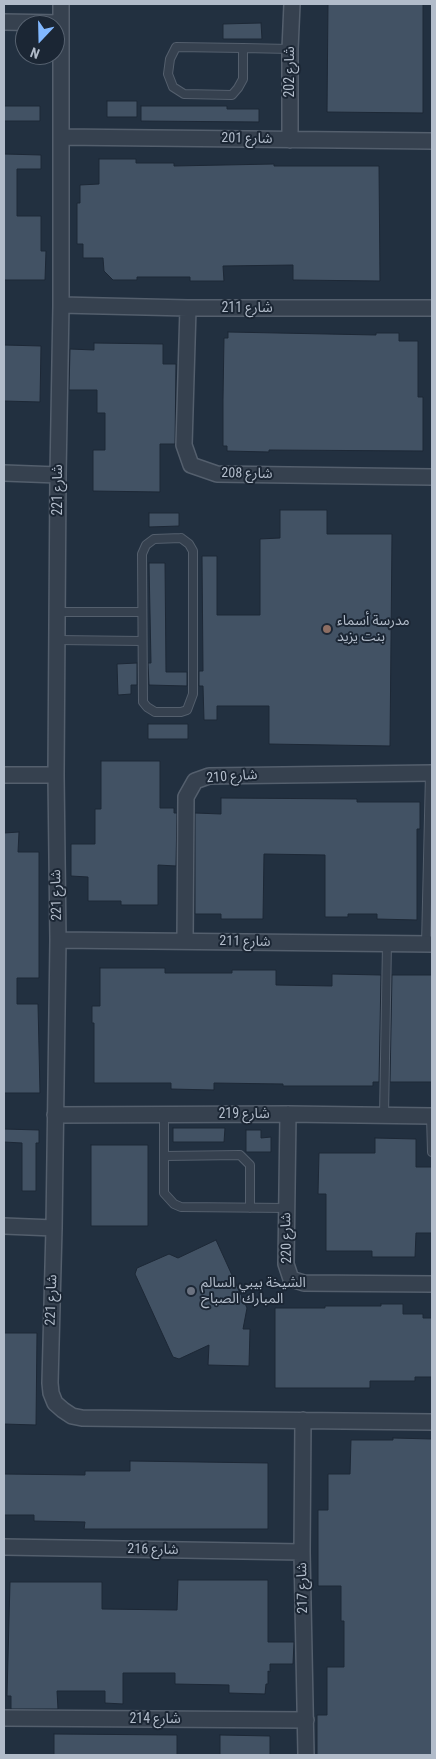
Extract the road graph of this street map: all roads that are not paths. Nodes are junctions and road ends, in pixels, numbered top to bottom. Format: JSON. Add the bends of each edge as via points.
{"nodes":[{"id":1,"x":292,"y":4,"type":"edge"},
{"id":2,"x":243,"y":48,"type":"junction"},
{"id":3,"x":290,"y":49,"type":"junction"},
{"id":4,"x":61,"y":65,"type":"edge"},
{"id":5,"x":61,"y":138,"type":"junction"},
{"id":6,"x":290,"y":140,"type":"junction"},
{"id":7,"x":432,"y":140,"type":"edge"},
{"id":8,"x":61,"y":305,"type":"junction"},
{"id":9,"x":188,"y":308,"type":"junction"},
{"id":10,"x":432,"y":308,"type":"edge"},
{"id":11,"x":4,"y":473,"type":"edge"},
{"id":12,"x":58,"y":475,"type":"junction"},
{"id":13,"x":432,"y":477,"type":"edge"},
{"id":14,"x":58,"y":612,"type":"junction"},
{"id":15,"x":142,"y":612,"type":"junction"},
{"id":16,"x":57,"y":640,"type":"junction"},
{"id":17,"x":142,"y":641,"type":"junction"},
{"id":18,"x":431,"y":773,"type":"edge"},
{"id":19,"x":4,"y":775,"type":"edge"},
{"id":20,"x":56,"y":775,"type":"junction"},
{"id":21,"x":58,"y":940,"type":"junction"},
{"id":22,"x":185,"y":941,"type":"junction"},
{"id":23,"x":387,"y":944,"type":"junction"},
{"id":24,"x":429,"y":944,"type":"edge"},
{"id":25,"x":164,"y":1114,"type":"junction"},
{"id":26,"x":288,"y":1114,"type":"junction"},
{"id":27,"x":55,"y":1115,"type":"junction"},
{"id":28,"x":384,"y":1116,"type":"junction"},
{"id":29,"x":432,"y":1116,"type":"edge"},
{"id":30,"x":432,"y":1152,"type":"edge"},
{"id":31,"x":164,"y":1156,"type":"junction"},
{"id":32,"x":250,"y":1208,"type":"junction"},
{"id":33,"x":287,"y":1208,"type":"junction"},
{"id":34,"x":4,"y":1226,"type":"edge"},
{"id":35,"x":54,"y":1228,"type":"junction"},
{"id":36,"x":432,"y":1284,"type":"edge"},
{"id":37,"x":303,"y":1420,"type":"junction"},
{"id":38,"x":432,"y":1422,"type":"edge"},
{"id":39,"x":4,"y":1547,"type":"edge"},
{"id":40,"x":302,"y":1552,"type":"junction"},
{"id":41,"x":4,"y":1718,"type":"edge"},
{"id":42,"x":306,"y":1720,"type":"junction"},
{"id":43,"x":306,"y":1755,"type":"edge"}],
"edges":[{"from":1,"to":3,"type":"street","name":"شارع 202"},
{"from":2,"to":2,"type":"lane","via":[[176,47],[168,74],[174,87],[184,94],[232,95],[243,79]]},
{"from":2,"to":3,"type":"lane"},
{"from":3,"to":6,"type":"street","name":"شارع 202"},
{"from":4,"to":5,"type":"street","name":"شارع 221"},
{"from":5,"to":6,"type":"street","name":"شارع 201"},
{"from":5,"to":8,"type":"street","name":"شارع 221"},
{"from":6,"to":7,"type":"street","name":"شارع 201"},
{"from":8,"to":9,"type":"street","name":"شارع 211"},
{"from":8,"to":12,"type":"street","name":"شارع 221"},
{"from":9,"to":10,"type":"street","name":"شارع 211"},
{"from":9,"to":13,"type":"street","name":"شارع 208","via":[[184,445],[191,464],[217,474]]},
{"from":11,"to":12,"type":"street"},
{"from":12,"to":14,"type":"street","name":"شارع 221"},
{"from":14,"to":15,"type":"lane"},
{"from":14,"to":16,"type":"street","name":"شارع 221"},
{"from":15,"to":17,"type":"lane"},
{"from":15,"to":17,"type":"lane","via":[[142,554],[146,545],[154,539],[181,538],[193,551],[193,694],[187,710],[155,712],[143,702]]},
{"from":16,"to":17,"type":"lane"},
{"from":16,"to":20,"type":"street","name":"شارع 221"},
{"from":18,"to":22,"type":"street","name":"شارع 210","via":[[209,776],[195,781],[186,797]]},
{"from":18,"to":24,"type":"lane"},
{"from":19,"to":20,"type":"street"},
{"from":20,"to":21,"type":"street","name":"شارع 221"},
{"from":21,"to":22,"type":"street","name":"شارع 211"},
{"from":21,"to":27,"type":"street","name":"شارع 221"},
{"from":22,"to":23,"type":"street","name":"شارع 211"},
{"from":23,"to":24,"type":"street","name":"شارع 211"},
{"from":23,"to":28,"type":"lane"},
{"from":25,"to":26,"type":"street","name":"شارع 219"},
{"from":25,"to":27,"type":"street","name":"شارع 219"},
{"from":25,"to":31,"type":"lane"},
{"from":26,"to":28,"type":"street","name":"شارع 219"},
{"from":26,"to":33,"type":"street","name":"شارع 220"},
{"from":27,"to":35,"type":"street","name":"شارع 221"},
{"from":28,"to":29,"type":"street","name":"شارع 219"},
{"from":29,"to":30,"type":"lane"},
{"from":31,"to":32,"type":"lane","via":[[164,1193],[174,1204],[181,1207]]},
{"from":31,"to":32,"type":"lane","via":[[240,1155],[250,1165]]},
{"from":32,"to":33,"type":"lane"},
{"from":33,"to":36,"type":"street","name":"شارع 220","via":[[286,1264],[291,1278],[304,1283]]},
{"from":34,"to":35,"type":"street"},
{"from":35,"to":37,"type":"street","name":"شارع 221","via":[[50,1383],[55,1403],[63,1410],[82,1418]]},
{"from":37,"to":38,"type":"street","name":"شارع 221"},
{"from":37,"to":40,"type":"street","name":"شارع 217"},
{"from":39,"to":40,"type":"street","name":"شارع 216"},
{"from":40,"to":42,"type":"street","name":"شارع 217"},
{"from":41,"to":42,"type":"street","name":"شارع 214"},
{"from":42,"to":43,"type":"street","name":"شارع 217"}]}
